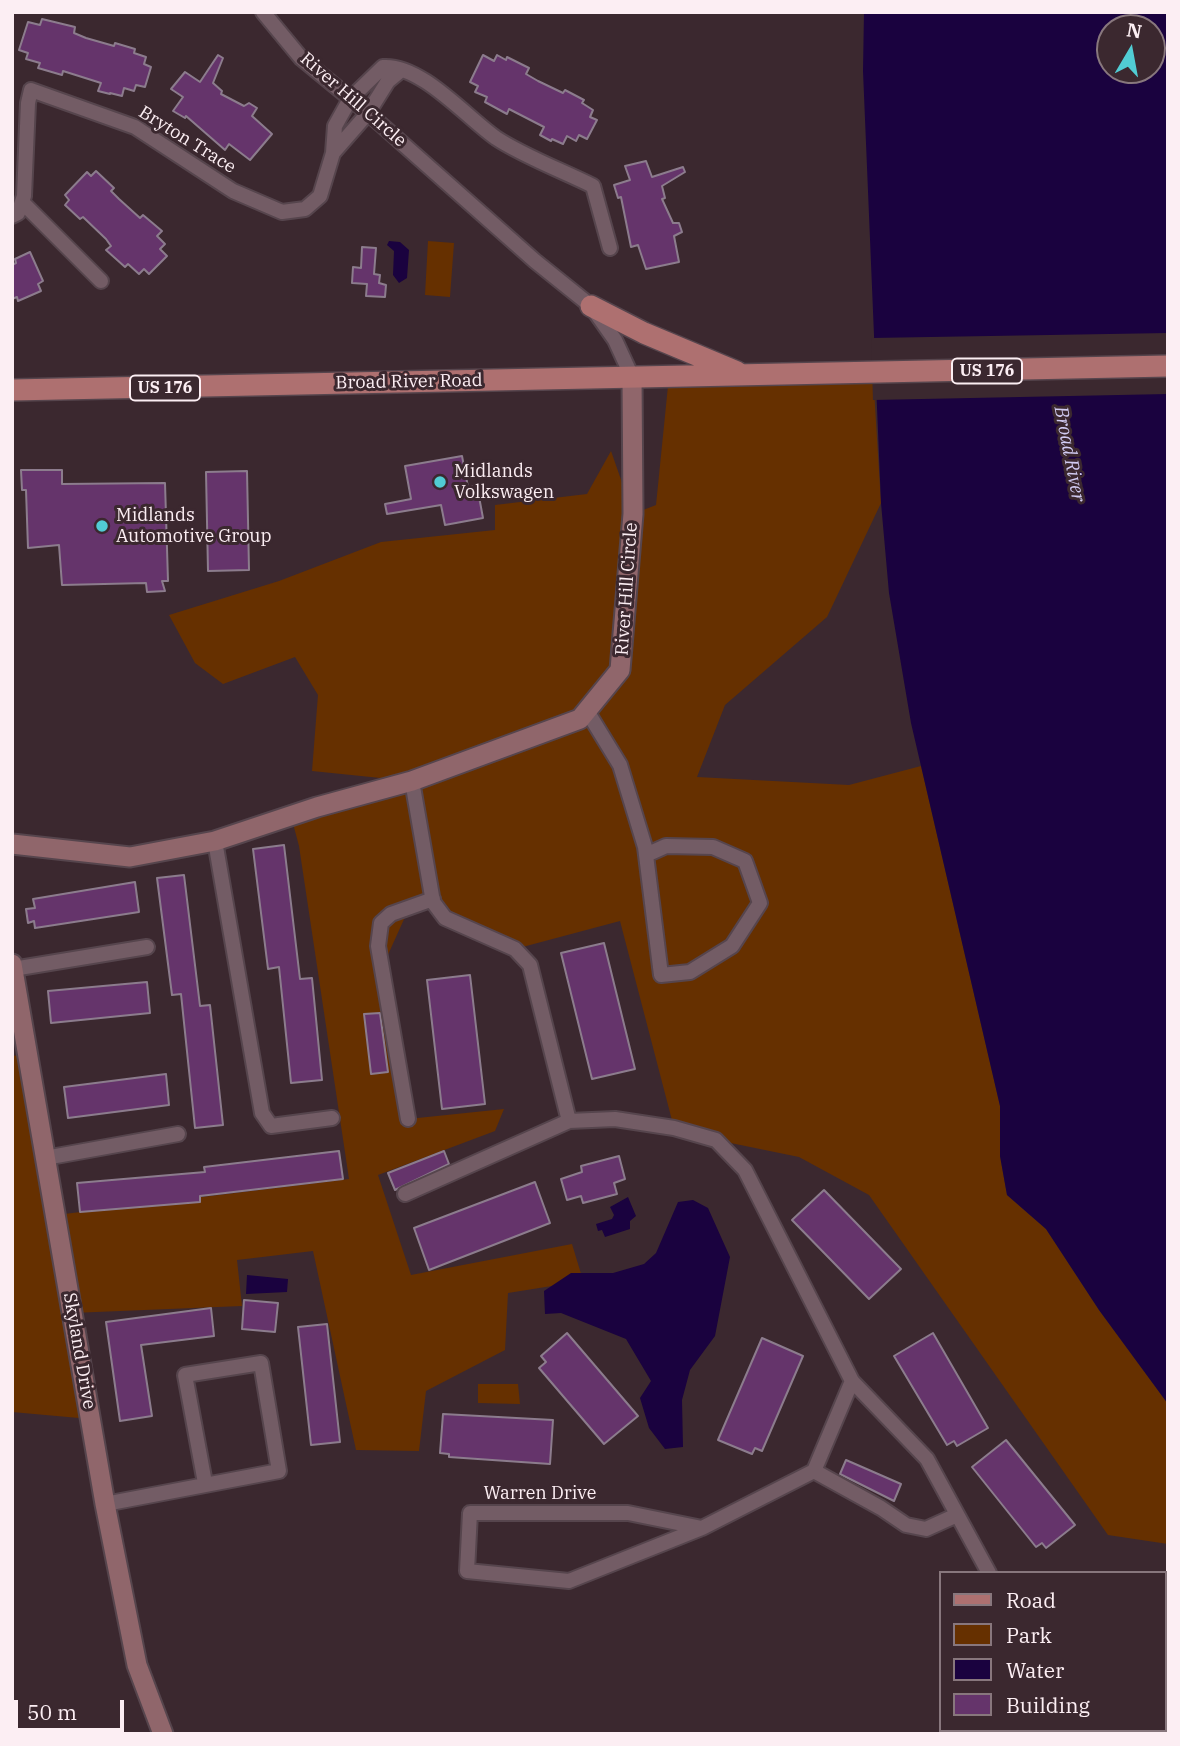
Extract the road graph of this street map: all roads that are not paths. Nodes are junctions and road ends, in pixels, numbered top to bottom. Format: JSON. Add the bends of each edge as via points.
{"nodes":[{"id":1,"x":263,"y":12,"type":"edge"},
{"id":2,"x":400,"y":71,"type":"junction"},
{"id":3,"x":350,"y":99,"type":"junction"},
{"id":4,"x":368,"y":113,"type":"junction"},
{"id":5,"x":333,"y":153,"type":"junction"},
{"id":6,"x":22,"y":202,"type":"junction"},
{"id":7,"x":12,"y":216,"type":"edge"},
{"id":8,"x":610,"y":248,"type":"dead end"},
{"id":9,"x":101,"y":281,"type":"dead end"},
{"id":10,"x":591,"y":306,"type":"junction"},
{"id":11,"x":1168,"y":366,"type":"edge"},
{"id":12,"x":746,"y":376,"type":"junction"},
{"id":13,"x":632,"y":377,"type":"junction"},
{"id":14,"x":12,"y":390,"type":"edge"},
{"id":15,"x":587,"y":710,"type":"junction"},
{"id":16,"x":412,"y":781,"type":"junction"},
{"id":17,"x":215,"y":841,"type":"junction"},
{"id":18,"x":12,"y":844,"type":"edge"},
{"id":19,"x":646,"y":855,"type":"junction"},
{"id":20,"x":433,"y":899,"type":"junction"},
{"id":21,"x":147,"y":947,"type":"dead end"},
{"id":22,"x":12,"y":964,"type":"edge"},
{"id":23,"x":13,"y":970,"type":"edge"},
{"id":24,"x":332,"y":1118,"type":"dead end"},
{"id":25,"x":408,"y":1119,"type":"dead end"},
{"id":26,"x":569,"y":1121,"type":"junction"},
{"id":27,"x":177,"y":1134,"type":"dead end"},
{"id":28,"x":45,"y":1158,"type":"junction"},
{"id":29,"x":405,"y":1194,"type":"dead end"},
{"id":30,"x":852,"y":1381,"type":"junction"},
{"id":31,"x":814,"y":1471,"type":"junction"},
{"id":32,"x":205,"y":1483,"type":"junction"},
{"id":33,"x":104,"y":1504,"type":"junction"},
{"id":34,"x":957,"y":1515,"type":"junction"},
{"id":35,"x":702,"y":1528,"type":"junction"},
{"id":36,"x":988,"y":1571,"type":"edge"},
{"id":37,"x":163,"y":1734,"type":"edge"}],
"edges":[{"from":1,"to":3,"type":"street","name":"River Hill Circle","via":[[301,58]]},
{"from":2,"to":3,"type":"street","name":"Bryton Trace","via":[[390,67],[378,70]]},
{"from":2,"to":4,"type":"street","name":"Bryton Trace"},
{"from":2,"to":8,"type":"street","via":[[426,82],[498,139],[593,186]]},
{"from":3,"to":4,"type":"street","name":"River Hill Circle"},
{"from":3,"to":5,"type":"street","name":"Bryton Trace","via":[[335,126]]},
{"from":4,"to":5,"type":"street","name":"Bryton Trace"},
{"from":4,"to":10,"type":"street","name":"River Hill Circle"},
{"from":5,"to":6,"type":"street","name":"Bryton Trace","via":[[320,196],[304,209],[282,212],[233,191],[135,127],[31,90]]},
{"from":6,"to":7,"type":"street"},
{"from":6,"to":9,"type":"street"},
{"from":10,"to":12,"type":"main road"},
{"from":10,"to":13,"type":"street","name":"River Hill Circle","via":[[615,340]]},
{"from":11,"to":12,"type":"main road","name":"Broad River Road","number":"US 176"},
{"from":12,"to":13,"type":"main road","name":"Broad River Road","number":"US 176"},
{"from":13,"to":14,"type":"main road","name":"Broad River Road","number":"US 176"},
{"from":13,"to":15,"type":"street","name":"River Hill Circle","via":[[633,514],[620,670]]},
{"from":15,"to":16,"type":"street","name":"River Hill Circle","via":[[580,719]]},
{"from":15,"to":19,"type":"street","via":[[620,765]]},
{"from":16,"to":17,"type":"street","name":"River Hill Circle"},
{"from":16,"to":20,"type":"street"},
{"from":17,"to":18,"type":"street","name":"River Hill Circle","via":[[130,857]]},
{"from":17,"to":24,"type":"street","via":[[261,1114],[271,1126]]},
{"from":19,"to":19,"type":"street","via":[[661,975],[690,972],[732,946],[761,903],[745,861],[713,847],[666,846]]},
{"from":20,"to":25,"type":"street","via":[[391,914],[381,923],[378,946]]},
{"from":20,"to":26,"type":"street","via":[[445,918],[515,949],[530,965]]},
{"from":21,"to":23,"type":"street"},
{"from":22,"to":23,"type":"street","name":"Skyland Drive"},
{"from":23,"to":28,"type":"street","name":"Skyland Drive"},
{"from":26,"to":29,"type":"street"},
{"from":26,"to":30,"type":"street","via":[[615,1119],[716,1140],[746,1170]]},
{"from":27,"to":28,"type":"street"},
{"from":28,"to":33,"type":"street","name":"Skyland Drive"},
{"from":30,"to":31,"type":"street"},
{"from":30,"to":34,"type":"street","via":[[927,1460]]},
{"from":31,"to":34,"type":"street","via":[[906,1525],[926,1529]]},
{"from":31,"to":35,"type":"street","name":"Warren Drive"},
{"from":32,"to":32,"type":"street","via":[[279,1471],[261,1363],[185,1375]]},
{"from":32,"to":33,"type":"street"},
{"from":33,"to":37,"type":"street","name":"Skyland Drive","via":[[137,1665]]},
{"from":34,"to":36,"type":"street"},
{"from":35,"to":35,"type":"street","name":"Warren Drive","via":[[628,1513],[470,1513],[467,1571],[569,1581]]}]}
